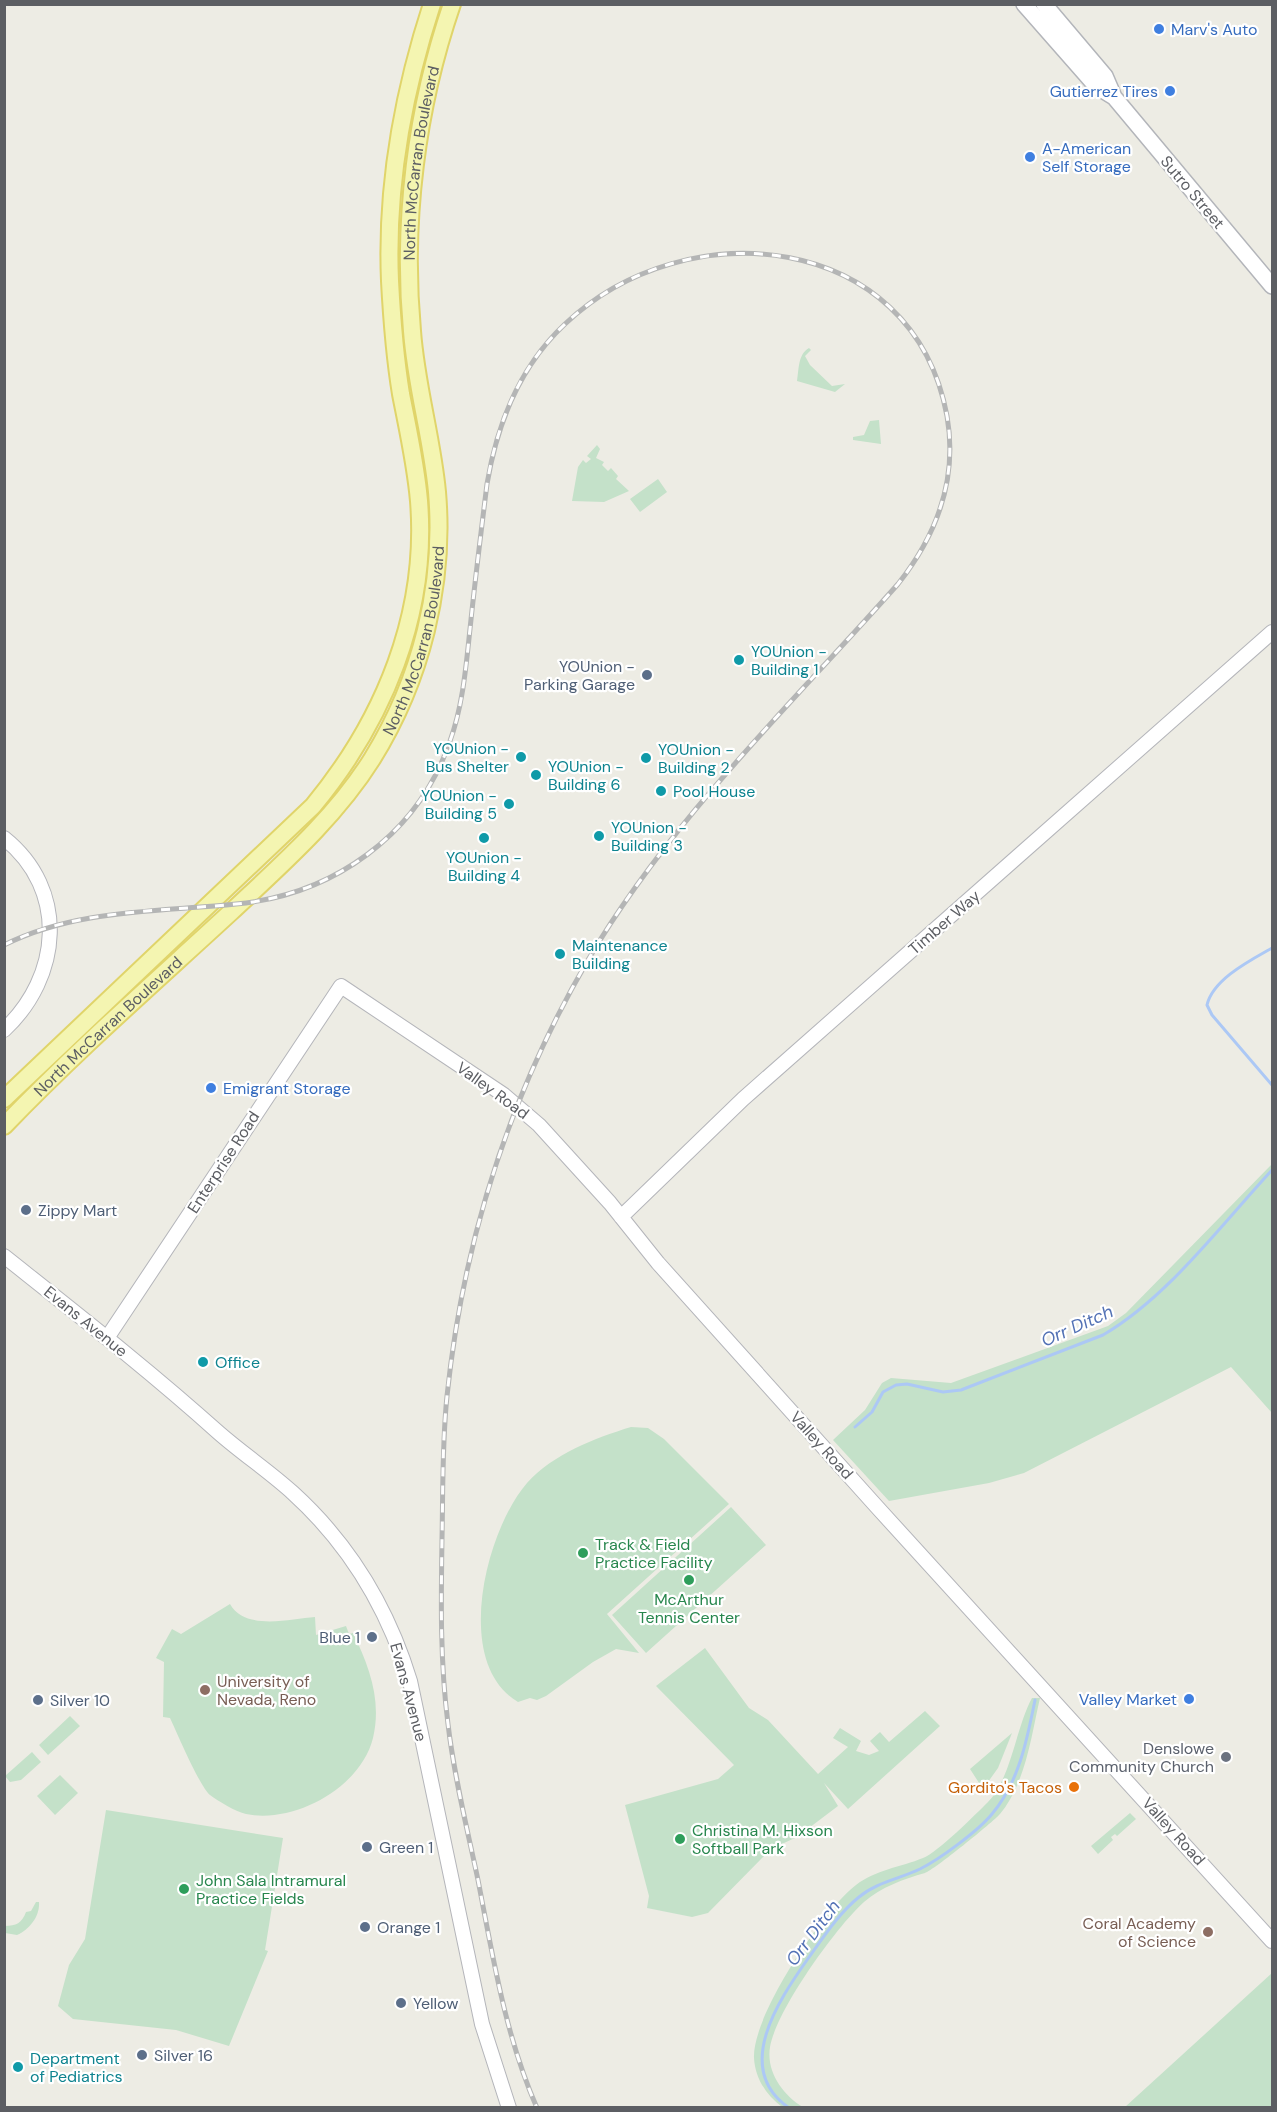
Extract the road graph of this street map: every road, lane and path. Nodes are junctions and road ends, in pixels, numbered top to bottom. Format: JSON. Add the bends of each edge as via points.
{"nodes":[{"id":1,"x":432,"y":4,"type":"edge"},
{"id":2,"x":452,"y":4,"type":"edge"},
{"id":3,"x":1024,"y":4,"type":"edge"},
{"id":4,"x":1044,"y":4,"type":"edge"},
{"id":5,"x":1114,"y":97,"type":"junction"},
{"id":6,"x":1272,"y":285,"type":"edge"},
{"id":7,"x":1272,"y":632,"type":"edge"},
{"id":8,"x":4,"y":838,"type":"edge"},
{"id":9,"x":341,"y":986,"type":"joint"},
{"id":10,"x":4,"y":1030,"type":"edge"},
{"id":11,"x":4,"y":1099,"type":"edge"},
{"id":12,"x":4,"y":1126,"type":"edge"},
{"id":13,"x":621,"y":1217,"type":"junction"},
{"id":14,"x":4,"y":1256,"type":"edge"},
{"id":15,"x":107,"y":1338,"type":"junction"},
{"id":16,"x":1272,"y":1941,"type":"edge"},
{"id":17,"x":509,"y":2108,"type":"edge"}],
"edges":[{"from":1,"to":11,"type":"main road","name":"North McCarran Boulevard","via":[[400,131],[390,238],[396,360],[417,477],[420,537],[410,619],[394,672],[358,745],[313,806]]},
{"from":2,"to":12,"type":"main road","name":"North McCarran Boulevard","via":[[428,89],[412,186],[412,331],[433,457],[439,526],[433,600],[409,684],[371,761],[324,821]]},
{"from":3,"to":5,"type":"main road","name":"Sutro Street","via":[[1096,86]]},
{"from":4,"to":5,"type":"main road","name":"Sutro Street","via":[[1105,75]]},
{"from":5,"to":6,"type":"main road","name":"Sutro Street"},
{"from":7,"to":13,"type":"street","name":"Timber Way","via":[[743,1099]]},
{"from":8,"to":10,"type":"street","via":[[34,872],[45,899],[50,940],[46,967],[34,995]]},
{"from":9,"to":13,"type":"street","name":"Valley Road","via":[[524,1110]]},
{"from":9,"to":15,"type":"street","name":"Enterprise Road"},
{"from":13,"to":16,"type":"street","name":"Valley Road","via":[[877,1507]]},
{"from":14,"to":15,"type":"street","name":"Evans Avenue"},
{"from":15,"to":17,"type":"street","name":"Evans Avenue","via":[[302,1501],[341,1546],[382,1610],[414,1696],[482,2024]]}]}
